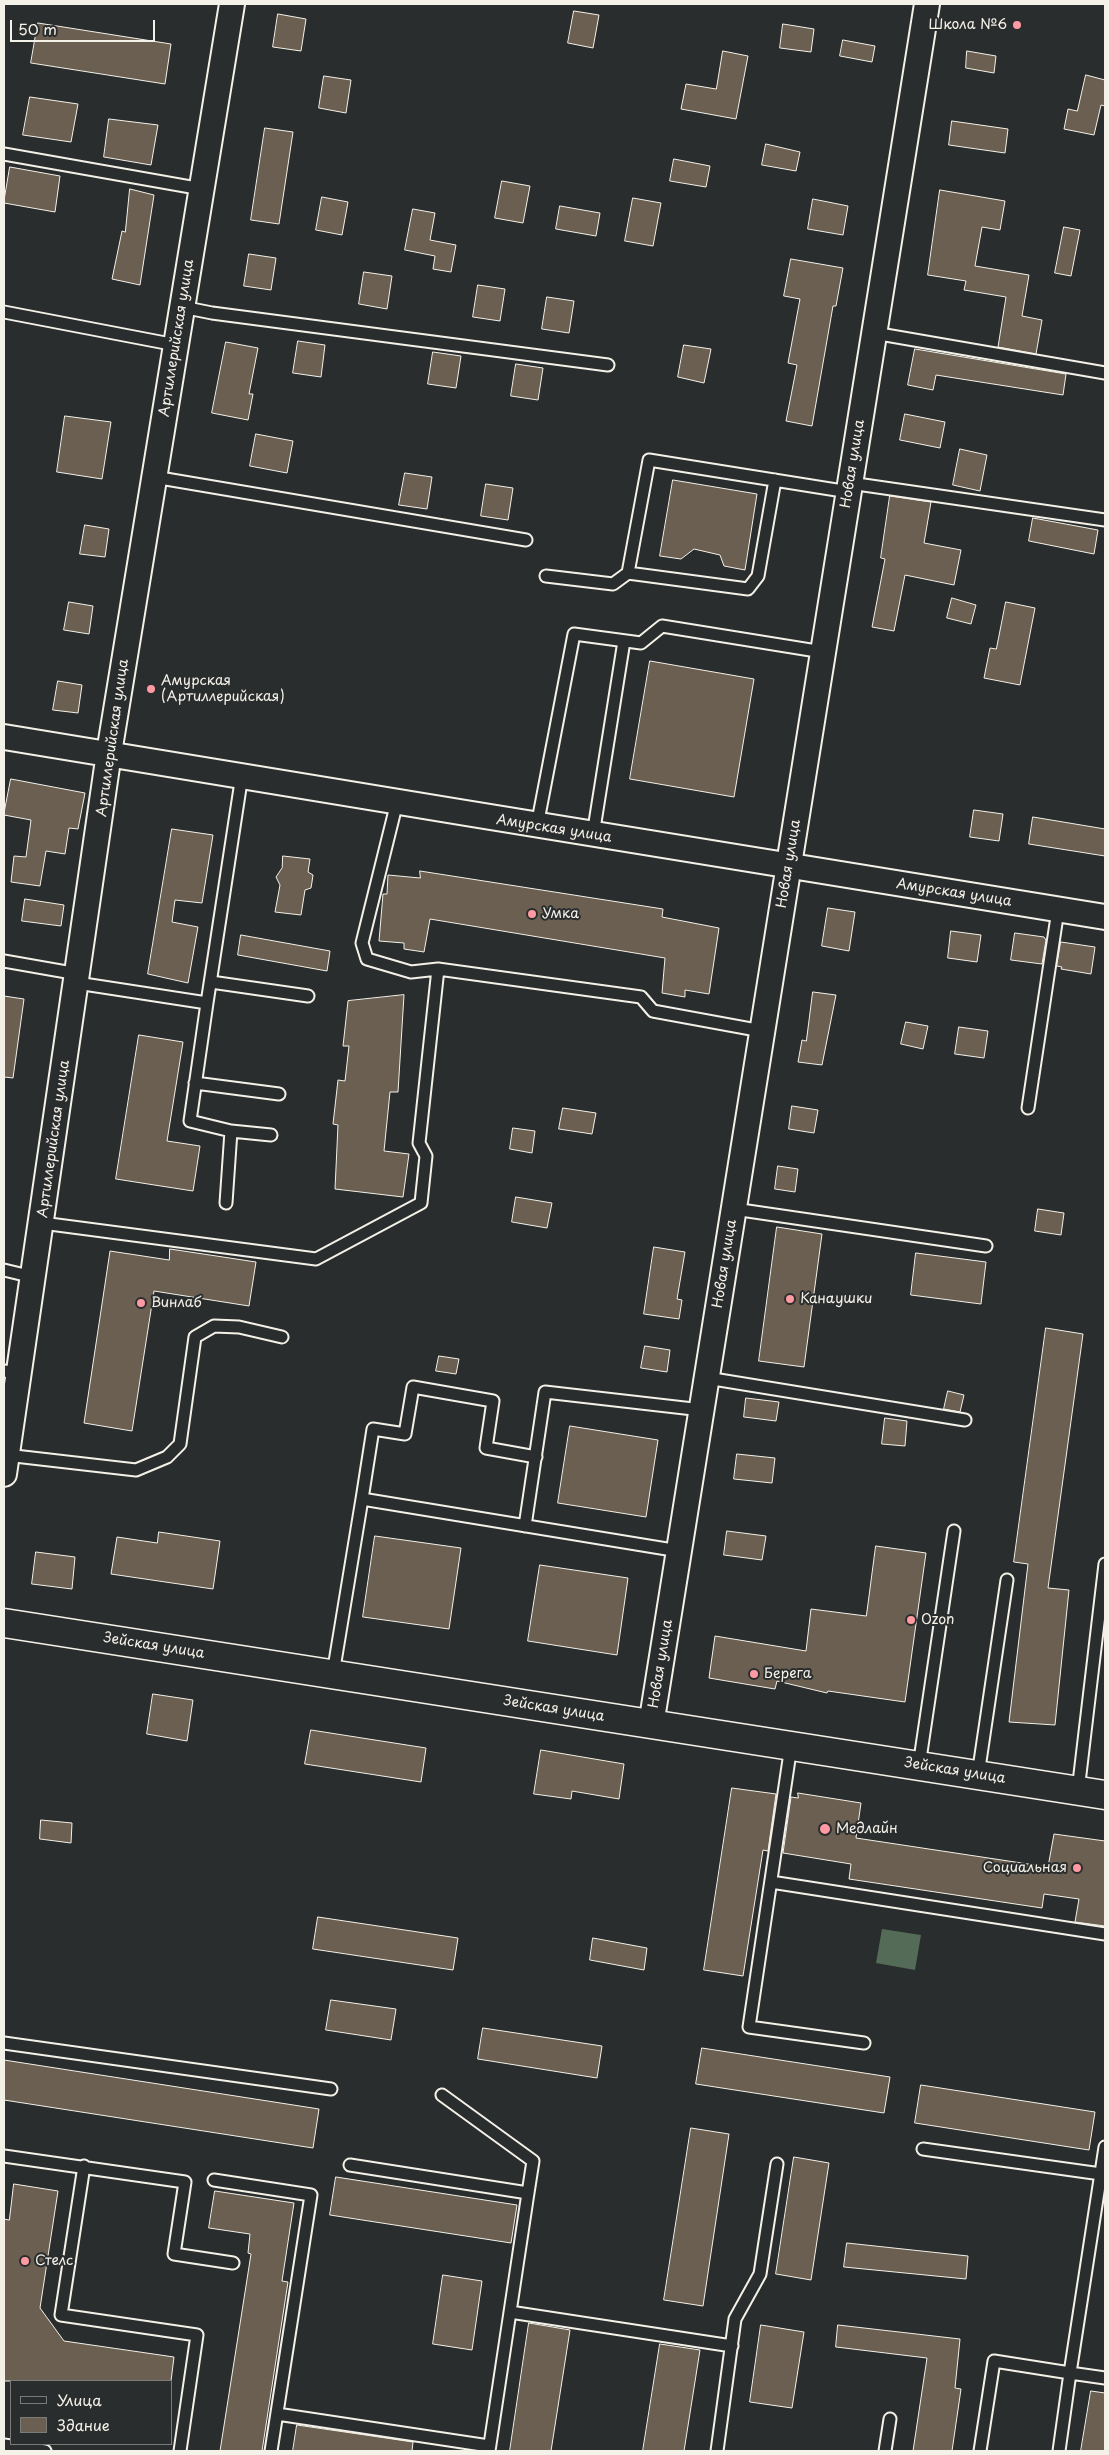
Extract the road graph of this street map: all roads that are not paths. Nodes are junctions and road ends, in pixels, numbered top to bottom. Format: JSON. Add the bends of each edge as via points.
{"nodes":[{"id":1,"x":232,"y":4,"type":"edge"},
{"id":2,"x":927,"y":4,"type":"edge"},
{"id":3,"x":4,"y":154,"type":"edge"},
{"id":4,"x":202,"y":189,"type":"junction"},
{"id":5,"x":182,"y":307,"type":"junction"},
{"id":6,"x":4,"y":312,"type":"edge"},
{"id":7,"x":874,"y":333,"type":"junction"},
{"id":8,"x":176,"y":345,"type":"junction"},
{"id":9,"x":608,"y":365,"type":"dead end"},
{"id":10,"x":1105,"y":373,"type":"edge"},
{"id":11,"x":154,"y":477,"type":"junction"},
{"id":12,"x":774,"y":480,"type":"junction"},
{"id":13,"x":849,"y":487,"type":"junction"},
{"id":14,"x":1105,"y":520,"type":"edge"},
{"id":15,"x":526,"y":540,"type":"dead end"},
{"id":16,"x":628,"y":573,"type":"junction"},
{"id":17,"x":546,"y":576,"type":"dead end"},
{"id":18,"x":624,"y":641,"type":"junction"},
{"id":19,"x":823,"y":652,"type":"junction"},
{"id":20,"x":4,"y":737,"type":"edge"},
{"id":21,"x":109,"y":753,"type":"junction"},
{"id":22,"x":242,"y":776,"type":"junction"},
{"id":23,"x":397,"y":802,"type":"junction"},
{"id":24,"x":537,"y":826,"type":"junction"},
{"id":25,"x":592,"y":835,"type":"junction"},
{"id":26,"x":788,"y":867,"type":"junction"},
{"id":27,"x":1058,"y":910,"type":"junction"},
{"id":28,"x":1105,"y":917,"type":"edge"},
{"id":29,"x":4,"y":961,"type":"edge"},
{"id":30,"x":438,"y":969,"type":"junction"},
{"id":31,"x":78,"y":979,"type":"junction"},
{"id":32,"x":211,"y":982,"type":"junction"},
{"id":33,"x":308,"y":996,"type":"dead end"},
{"id":34,"x":207,"y":1003,"type":"junction"},
{"id":35,"x":762,"y":1031,"type":"junction"},
{"id":36,"x":195,"y":1083,"type":"junction"},
{"id":37,"x":279,"y":1094,"type":"dead end"},
{"id":38,"x":1028,"y":1108,"type":"dead end"},
{"id":39,"x":231,"y":1131,"type":"junction"},
{"id":40,"x":271,"y":1135,"type":"dead end"},
{"id":41,"x":226,"y":1203,"type":"dead end"},
{"id":42,"x":734,"y":1208,"type":"junction"},
{"id":43,"x":42,"y":1223,"type":"junction"},
{"id":44,"x":986,"y":1246,"type":"dead end"},
{"id":45,"x":4,"y":1270,"type":"edge"},
{"id":46,"x":33,"y":1277,"type":"junction"},
{"id":47,"x":282,"y":1337,"type":"dead end"},
{"id":48,"x":11,"y":1372,"type":"edge"},
{"id":49,"x":707,"y":1378,"type":"junction"},
{"id":50,"x":702,"y":1410,"type":"junction"},
{"id":51,"x":965,"y":1420,"type":"dead end"},
{"id":52,"x":536,"y":1457,"type":"junction"},
{"id":53,"x":5,"y":1465,"type":"edge"},
{"id":54,"x":362,"y":1498,"type":"junction"},
{"id":55,"x":525,"y":1526,"type":"junction"},
{"id":56,"x":954,"y":1531,"type":"dead end"},
{"id":57,"x":679,"y":1551,"type":"junction"},
{"id":58,"x":1105,"y":1564,"type":"edge"},
{"id":59,"x":1007,"y":1580,"type":"dead end"},
{"id":60,"x":4,"y":1623,"type":"edge"},
{"id":61,"x":333,"y":1674,"type":"junction"},
{"id":62,"x":651,"y":1724,"type":"junction"},
{"id":63,"x":791,"y":1746,"type":"junction"},
{"id":64,"x":919,"y":1766,"type":"junction"},
{"id":65,"x":978,"y":1775,"type":"junction"},
{"id":66,"x":1078,"y":1791,"type":"junction"},
{"id":67,"x":1105,"y":1795,"type":"edge"},
{"id":68,"x":771,"y":1882,"type":"junction"},
{"id":69,"x":1105,"y":1934,"type":"edge"},
{"id":70,"x":4,"y":2044,"type":"edge"},
{"id":71,"x":864,"y":2044,"type":"dead end"},
{"id":72,"x":331,"y":2089,"type":"dead end"},
{"id":73,"x":442,"y":2095,"type":"dead end"},
{"id":74,"x":1105,"y":2147,"type":"edge"},
{"id":75,"x":923,"y":2149,"type":"dead end"},
{"id":76,"x":4,"y":2156,"type":"edge"},
{"id":77,"x":777,"y":2164,"type":"dead end"},
{"id":78,"x":350,"y":2165,"type":"dead end"},
{"id":79,"x":84,"y":2166,"type":"junction"},
{"id":80,"x":1101,"y":2174,"type":"junction"},
{"id":81,"x":214,"y":2180,"type":"dead end"},
{"id":82,"x":528,"y":2193,"type":"junction"},
{"id":83,"x":233,"y":2263,"type":"dead end"},
{"id":84,"x":510,"y":2312,"type":"junction"},
{"id":85,"x":732,"y":2346,"type":"junction"},
{"id":86,"x":1070,"y":2373,"type":"junction"},
{"id":87,"x":1105,"y":2378,"type":"edge"},
{"id":88,"x":277,"y":2414,"type":"junction"},
{"id":89,"x":890,"y":2419,"type":"dead end"},
{"id":90,"x":4,"y":2445,"type":"edge"},
{"id":91,"x":489,"y":2449,"type":"edge"},
{"id":92,"x":45,"y":2451,"type":"edge"},
{"id":93,"x":180,"y":2451,"type":"edge"},
{"id":94,"x":271,"y":2451,"type":"edge"},
{"id":95,"x":718,"y":2451,"type":"edge"},
{"id":96,"x":885,"y":2451,"type":"edge"},
{"id":97,"x":980,"y":2451,"type":"edge"},
{"id":98,"x":1059,"y":2451,"type":"edge"}],
"edges":[{"from":1,"to":4,"type":"street","name":"Артиллерийская улица"},
{"from":2,"to":7,"type":"street","name":"Новая улица"},
{"from":3,"to":4,"type":"lane"},
{"from":4,"to":5,"type":"street","name":"Артиллерийская улица"},
{"from":5,"to":8,"type":"street","name":"Артиллерийская улица"},
{"from":5,"to":9,"type":"lane","via":[[212,314]]},
{"from":6,"to":8,"type":"lane"},
{"from":7,"to":10,"type":"lane"},
{"from":7,"to":13,"type":"street","name":"Новая улица"},
{"from":8,"to":11,"type":"street","name":"Артиллерийская улица"},
{"from":11,"to":15,"type":"lane"},
{"from":11,"to":21,"type":"street","name":"Артиллерийская улица"},
{"from":12,"to":13,"type":"lane"},
{"from":12,"to":16,"type":"lane","via":[[758,576],[748,589]]},
{"from":12,"to":16,"type":"lane","via":[[649,460]]},
{"from":13,"to":14,"type":"lane"},
{"from":13,"to":19,"type":"street","name":"Новая улица"},
{"from":16,"to":17,"type":"lane","via":[[612,584]]},
{"from":18,"to":19,"type":"lane","via":[[641,643],[662,626]]},
{"from":18,"to":24,"type":"lane","via":[[574,634]]},
{"from":18,"to":25,"type":"lane"},
{"from":19,"to":26,"type":"street","name":"Новая улица"},
{"from":20,"to":21,"type":"street","name":"Амурская улица"},
{"from":21,"to":22,"type":"street","name":"Амурская улица"},
{"from":21,"to":31,"type":"street","name":"Артиллерийская улица"},
{"from":22,"to":23,"type":"street","name":"Амурская улица"},
{"from":22,"to":32,"type":"lane"},
{"from":23,"to":24,"type":"street","name":"Амурская улица"},
{"from":23,"to":30,"type":"lane","via":[[362,943],[363,951],[367,959],[411,972]]},
{"from":24,"to":25,"type":"street","name":"Амурская улица"},
{"from":25,"to":26,"type":"street","name":"Амурская улица"},
{"from":26,"to":27,"type":"street","name":"Амурская улица"},
{"from":26,"to":35,"type":"street","name":"Новая улица"},
{"from":27,"to":28,"type":"street","name":"Амурская улица"},
{"from":27,"to":38,"type":"lane"},
{"from":29,"to":31,"type":"lane"},
{"from":30,"to":35,"type":"lane","via":[[641,997],[653,1011]]},
{"from":30,"to":43,"type":"lane","via":[[420,1143],[426,1156],[421,1203],[316,1259]]},
{"from":31,"to":34,"type":"lane"},
{"from":31,"to":43,"type":"street","name":"Артиллерийская улица"},
{"from":32,"to":33,"type":"lane"},
{"from":32,"to":34,"type":"lane"},
{"from":34,"to":36,"type":"lane"},
{"from":35,"to":42,"type":"street","name":"Новая улица"},
{"from":36,"to":37,"type":"lane"},
{"from":36,"to":39,"type":"lane","via":[[190,1121]]},
{"from":39,"to":40,"type":"lane"},
{"from":39,"to":41,"type":"lane"},
{"from":42,"to":44,"type":"lane"},
{"from":42,"to":49,"type":"street","name":"Новая улица"},
{"from":43,"to":46,"type":"street","name":"Артиллерийская улица"},
{"from":45,"to":46,"type":"lane"},
{"from":46,"to":48,"type":"street","name":"Артиллерийская улица"},
{"from":47,"to":53,"type":"lane","via":[[214,1326],[195,1337],[180,1444],[167,1457],[152,1465],[136,1470]]},
{"from":48,"to":53,"type":"street","name":"Артиллерийская улица"},
{"from":49,"to":50,"type":"street","name":"Новая улица"},
{"from":49,"to":51,"type":"lane"},
{"from":50,"to":52,"type":"lane","via":[[545,1392]]},
{"from":50,"to":57,"type":"street","name":"Новая улица"},
{"from":52,"to":54,"type":"lane","via":[[486,1448],[493,1401],[413,1387],[405,1434],[373,1429]]},
{"from":52,"to":55,"type":"lane"},
{"from":54,"to":55,"type":"lane"},
{"from":54,"to":61,"type":"lane"},
{"from":55,"to":57,"type":"lane"},
{"from":56,"to":64,"type":"lane"},
{"from":57,"to":62,"type":"street","name":"Новая улица"},
{"from":58,"to":66,"type":"lane"},
{"from":59,"to":65,"type":"lane"},
{"from":60,"to":61,"type":"street","name":"Зейская улица"},
{"from":61,"to":62,"type":"street","name":"Зейская улица"},
{"from":62,"to":63,"type":"street","name":"Зейская улица"},
{"from":63,"to":64,"type":"street","name":"Зейская улица"},
{"from":63,"to":68,"type":"lane"},
{"from":64,"to":65,"type":"street","name":"Зейская улица"},
{"from":65,"to":66,"type":"street","name":"Зейская улица"},
{"from":66,"to":67,"type":"street","name":"Зейская улица"},
{"from":68,"to":69,"type":"lane"},
{"from":68,"to":71,"type":"lane","via":[[749,2027]]},
{"from":70,"to":72,"type":"lane"},
{"from":73,"to":82,"type":"lane","via":[[533,2162]]},
{"from":74,"to":80,"type":"lane"},
{"from":75,"to":80,"type":"lane"},
{"from":76,"to":79,"type":"lane"},
{"from":77,"to":85,"type":"lane","via":[[760,2274],[735,2319]]},
{"from":78,"to":82,"type":"lane"},
{"from":79,"to":83,"type":"lane","via":[[185,2182],[174,2254]]},
{"from":79,"to":93,"type":"lane","via":[[61,2315],[197,2335]]},
{"from":80,"to":86,"type":"lane"},
{"from":81,"to":88,"type":"lane","via":[[311,2195]]},
{"from":82,"to":84,"type":"lane"},
{"from":84,"to":85,"type":"lane"},
{"from":84,"to":91,"type":"lane"},
{"from":85,"to":95,"type":"lane"},
{"from":86,"to":87,"type":"lane"},
{"from":86,"to":97,"type":"lane","via":[[994,2361]]},
{"from":86,"to":98,"type":"lane"},
{"from":88,"to":91,"type":"lane"},
{"from":88,"to":94,"type":"lane"},
{"from":89,"to":96,"type":"lane"},
{"from":90,"to":92,"type":"lane"}]}
